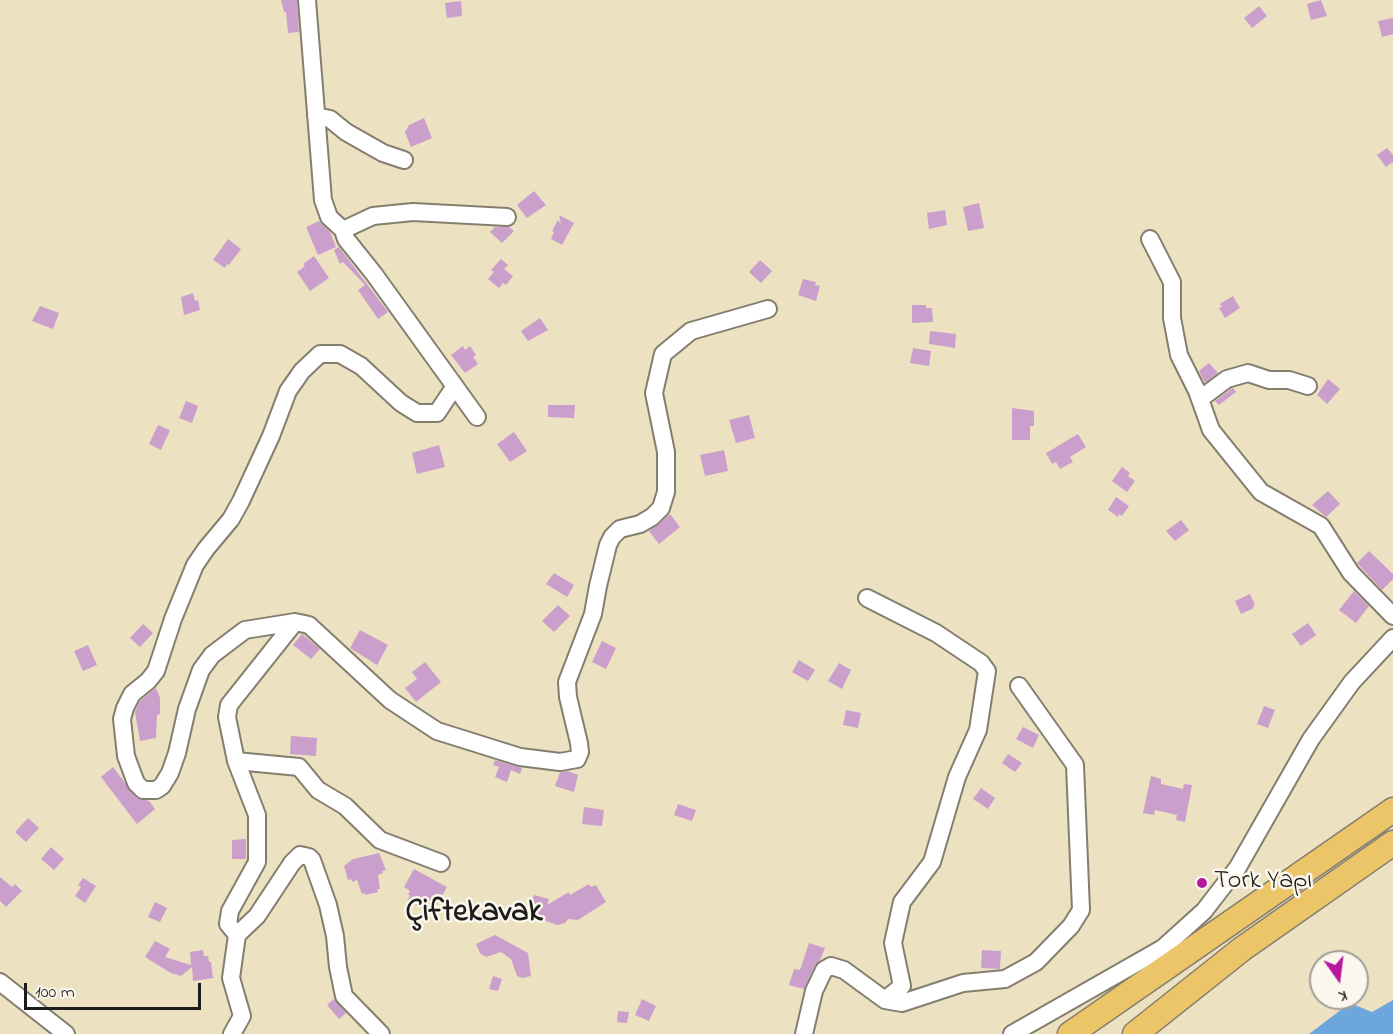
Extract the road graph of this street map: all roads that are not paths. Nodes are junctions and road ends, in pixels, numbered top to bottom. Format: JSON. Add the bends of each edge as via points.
{"nodes":[{"id":1,"x":308,"y":0,"type":"edge"},
{"id":2,"x":316,"y":116,"type":"junction"},
{"id":3,"x":404,"y":160,"type":"dead end"},
{"id":4,"x":507,"y":217,"type":"dead end"},
{"id":5,"x":343,"y":230,"type":"junction"},
{"id":6,"x":1150,"y":238,"type":"dead end"},
{"id":7,"x":768,"y":309,"type":"dead end"},
{"id":8,"x":455,"y":386,"type":"junction"},
{"id":9,"x":1308,"y":386,"type":"dead end"},
{"id":10,"x":1200,"y":399,"type":"junction"},
{"id":11,"x":477,"y":417,"type":"dead end"},
{"id":12,"x":867,"y":598,"type":"dead end"},
{"id":13,"x":1393,"y":616,"type":"edge"},
{"id":14,"x":295,"y":622,"type":"junction"},
{"id":15,"x":1393,"y":638,"type":"edge"},
{"id":16,"x":1019,"y":686,"type":"dead end"},
{"id":17,"x":236,"y":761,"type":"junction"},
{"id":18,"x":1393,"y":810,"type":"edge"},
{"id":19,"x":1393,"y":843,"type":"edge"},
{"id":20,"x":441,"y":863,"type":"dead end"},
{"id":21,"x":237,"y":935,"type":"junction"},
{"id":22,"x":0,"y":982,"type":"edge"},
{"id":23,"x":885,"y":1000,"type":"junction"},
{"id":24,"x":66,"y":1034,"type":"edge"},
{"id":25,"x":232,"y":1034,"type":"edge"},
{"id":26,"x":381,"y":1034,"type":"edge"},
{"id":27,"x":804,"y":1034,"type":"edge"},
{"id":28,"x":1012,"y":1034,"type":"edge"},
{"id":29,"x":1070,"y":1034,"type":"edge"},
{"id":30,"x":1135,"y":1034,"type":"edge"}],
"edges":[{"from":1,"to":2,"type":"street"},
{"from":2,"to":3,"type":"street","via":[[330,119],[383,153]]},
{"from":2,"to":5,"type":"street","via":[[323,200],[329,217]]},
{"from":4,"to":5,"type":"street","via":[[413,212],[373,216]]},
{"from":5,"to":8,"type":"street"},
{"from":6,"to":10,"type":"street","via":[[1172,282],[1172,318],[1179,355]]},
{"from":7,"to":14,"type":"street","via":[[691,331],[663,354],[654,393],[666,452],[666,492],[661,508],[652,517],[620,529],[608,545],[593,614],[567,682],[579,743],[578,759],[560,762],[519,758],[437,731],[390,700],[309,625]]},
{"from":8,"to":11,"type":"street"},
{"from":8,"to":14,"type":"street","via":[[437,413],[417,413],[361,366],[340,354],[320,354],[302,371],[288,391],[242,501],[195,566],[156,671],[132,693],[125,708],[126,756],[142,790],[156,790],[170,773],[187,709],[201,670],[212,655],[245,630]]},
{"from":9,"to":10,"type":"street","via":[[1248,373],[1227,379]]},
{"from":10,"to":13,"type":"street","via":[[1211,430],[1261,492],[1321,526],[1351,573]]},
{"from":12,"to":23,"type":"street","via":[[936,633],[987,671],[978,730],[957,777],[932,862],[902,902],[892,943],[902,986]]},
{"from":14,"to":17,"type":"street","via":[[229,705],[227,717]]},
{"from":15,"to":28,"type":"street","via":[[1352,682],[1311,739],[1238,867],[1204,911],[1163,948]]},
{"from":16,"to":23,"type":"street","via":[[1075,765],[1081,910],[1036,962],[1005,979],[963,983],[902,1003]]},
{"from":17,"to":20,"type":"street","via":[[299,767],[318,790],[345,806],[380,840]]},
{"from":17,"to":21,"type":"street","via":[[257,815],[257,862],[230,911],[228,924]]},
{"from":18,"to":29,"type":"highway"},
{"from":19,"to":30,"type":"highway","via":[[1242,949]]},
{"from":21,"to":25,"type":"street","via":[[231,978],[242,1016]]},
{"from":21,"to":26,"type":"street","via":[[257,916],[292,862],[300,855],[309,857],[333,926],[344,996]]},
{"from":22,"to":24,"type":"street"},
{"from":23,"to":27,"type":"street","via":[[844,969],[831,966],[824,970],[814,991]]}]}
